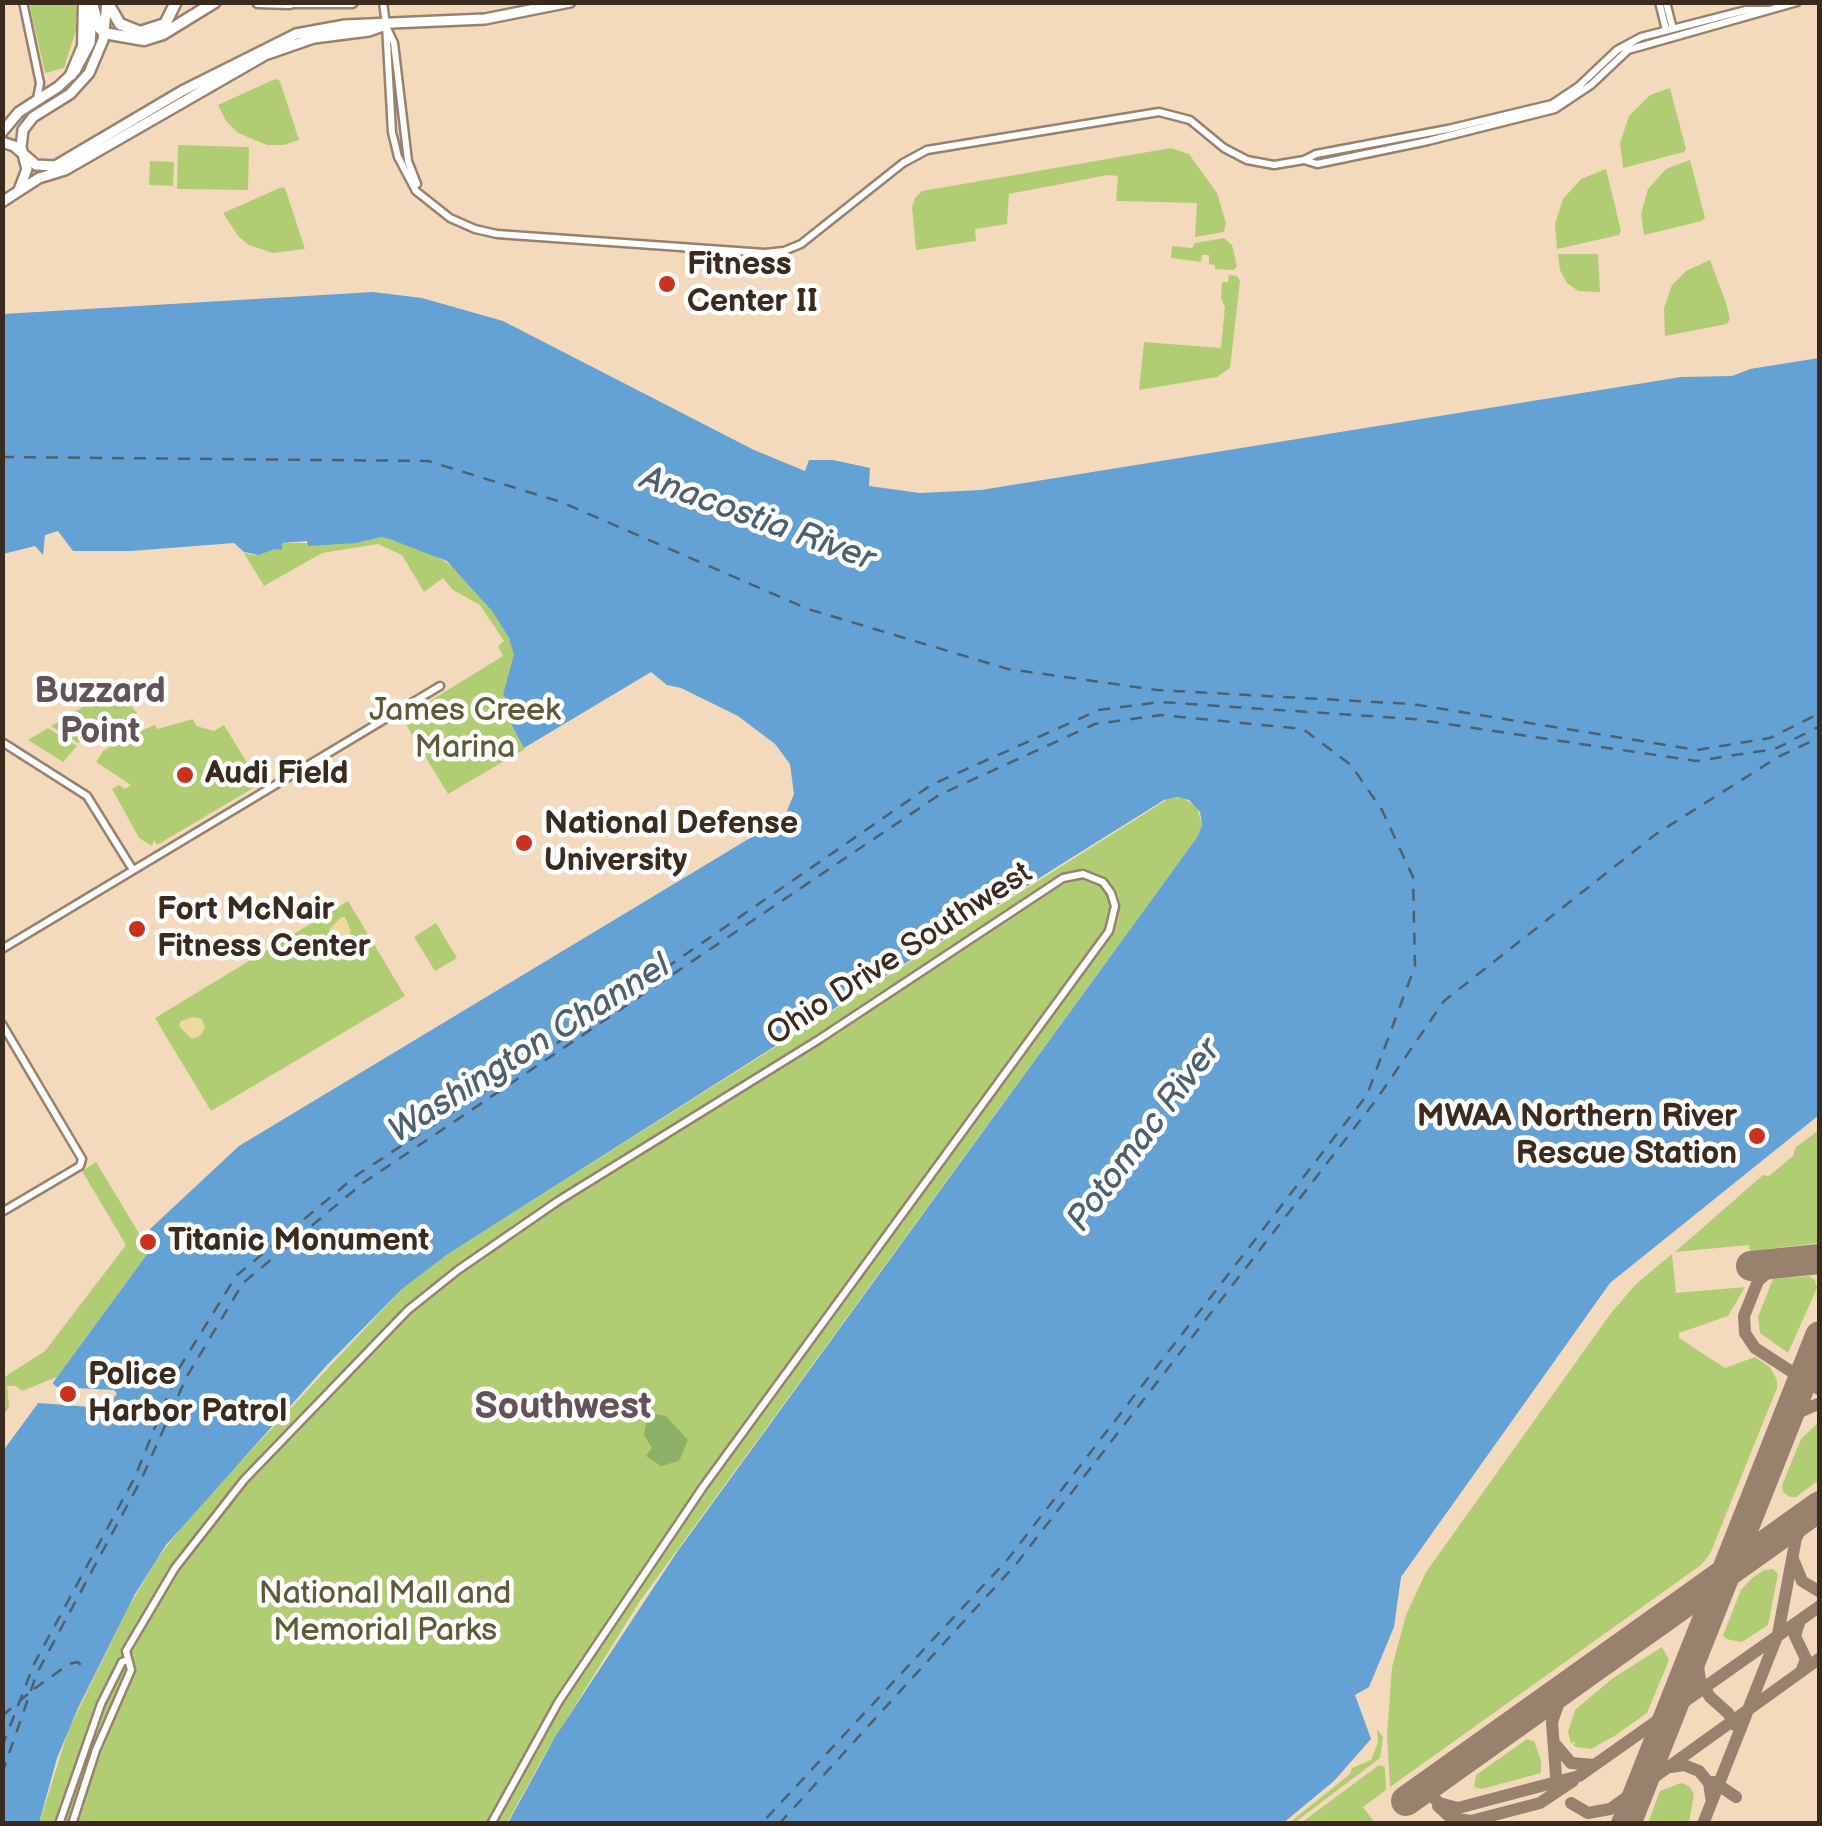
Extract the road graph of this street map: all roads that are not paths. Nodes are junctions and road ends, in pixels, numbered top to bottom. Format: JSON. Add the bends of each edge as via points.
{"nodes":[{"id":1,"x":23,"y":2,"type":"edge"},
{"id":2,"x":107,"y":2,"type":"edge"},
{"id":3,"x":176,"y":2,"type":"edge"},
{"id":4,"x":215,"y":2,"type":"edge"},
{"id":5,"x":258,"y":2,"type":"edge"},
{"id":6,"x":352,"y":2,"type":"edge"},
{"id":7,"x":383,"y":2,"type":"edge"},
{"id":8,"x":570,"y":2,"type":"edge"},
{"id":9,"x":1663,"y":2,"type":"edge"},
{"id":10,"x":1797,"y":2,"type":"edge"},
{"id":11,"x":289,"y":3,"type":"edge"},
{"id":12,"x":89,"y":5,"type":"edge"},
{"id":13,"x":386,"y":26,"type":"junction"},
{"id":14,"x":104,"y":32,"type":"junction"},
{"id":15,"x":1671,"y":33,"type":"junction"},
{"id":16,"x":36,"y":55,"type":"junction"},
{"id":17,"x":71,"y":76,"type":"joint"},
{"id":18,"x":58,"y":87,"type":"junction"},
{"id":19,"x":37,"y":100,"type":"junction"},
{"id":20,"x":2,"y":132,"type":"edge"},
{"id":21,"x":2,"y":142,"type":"edge"},
{"id":22,"x":22,"y":154,"type":"junction"},
{"id":23,"x":18,"y":192,"type":"junction"},
{"id":24,"x":2,"y":202,"type":"edge"},
{"id":25,"x":428,"y":202,"type":"junction"},
{"id":26,"x":440,"y":686,"type":"dead end"},
{"id":27,"x":4,"y":743,"type":"edge"},
{"id":28,"x":133,"y":870,"type":"junction"},
{"id":29,"x":2,"y":949,"type":"edge"},
{"id":30,"x":2,"y":1024,"type":"edge"},
{"id":31,"x":2,"y":1212,"type":"edge"},
{"id":32,"x":127,"y":1660,"type":"junction"},
{"id":33,"x":59,"y":1824,"type":"edge"},
{"id":34,"x":72,"y":1824,"type":"edge"},
{"id":35,"x":491,"y":1824,"type":"edge"}],
"edges":[{"from":1,"to":16,"type":"street"},
{"from":2,"to":3,"type":"highway","via":[[123,26],[144,32],[165,24]]},
{"from":2,"to":14,"type":"main road"},
{"from":4,"to":14,"type":"highway","via":[[152,38]]},
{"from":5,"to":11,"type":"highway"},
{"from":6,"to":11,"type":"highway"},
{"from":7,"to":13,"type":"street"},
{"from":8,"to":13,"type":"main road","via":[[485,19]]},
{"from":9,"to":15,"type":"street"},
{"from":10,"to":15,"type":"street"},
{"from":12,"to":14,"type":"highway"},
{"from":12,"to":17,"type":"highway"},
{"from":13,"to":22,"type":"main road","via":[[330,26],[290,36],[61,164],[38,166]]},
{"from":13,"to":23,"type":"main road","via":[[305,40],[265,55]]},
{"from":13,"to":25,"type":"street","via":[[394,43],[410,170]]},
{"from":13,"to":25,"type":"street","via":[[393,138],[409,180]]},
{"from":14,"to":22,"type":"main road","via":[[85,78],[26,124]]},
{"from":15,"to":25,"type":"street","via":[[1628,43],[1552,104],[1304,160],[1246,160],[1190,120],[1159,112],[945,147],[909,159],[801,244],[768,253],[494,234],[456,222]]},
{"from":16,"to":18,"type":"street","via":[[44,80]]},
{"from":16,"to":19,"type":"street"},
{"from":17,"to":18,"type":"main road"},
{"from":18,"to":19,"type":"main road"},
{"from":19,"to":20,"type":"main road"},
{"from":21,"to":22,"type":"main road"},
{"from":22,"to":23,"type":"main road","via":[[26,173]]},
{"from":23,"to":24,"type":"main road"},
{"from":26,"to":28,"type":"street"},
{"from":27,"to":28,"type":"street","via":[[87,796]]},
{"from":28,"to":29,"type":"street"},
{"from":30,"to":31,"type":"street","via":[[80,1154],[80,1166]]},
{"from":32,"to":33,"type":"street","name":"Ohio Drive Southwest","via":[[101,1704]]},
{"from":32,"to":34,"type":"street","name":"Ohio Drive Southwest","via":[[131,1670]]},
{"from":32,"to":35,"type":"street","name":"Ohio Drive Southwest","via":[[162,1588],[224,1503],[434,1288],[558,1201],[1063,878],[1096,878],[1114,900],[1108,931],[686,1514],[560,1701]]}]}
